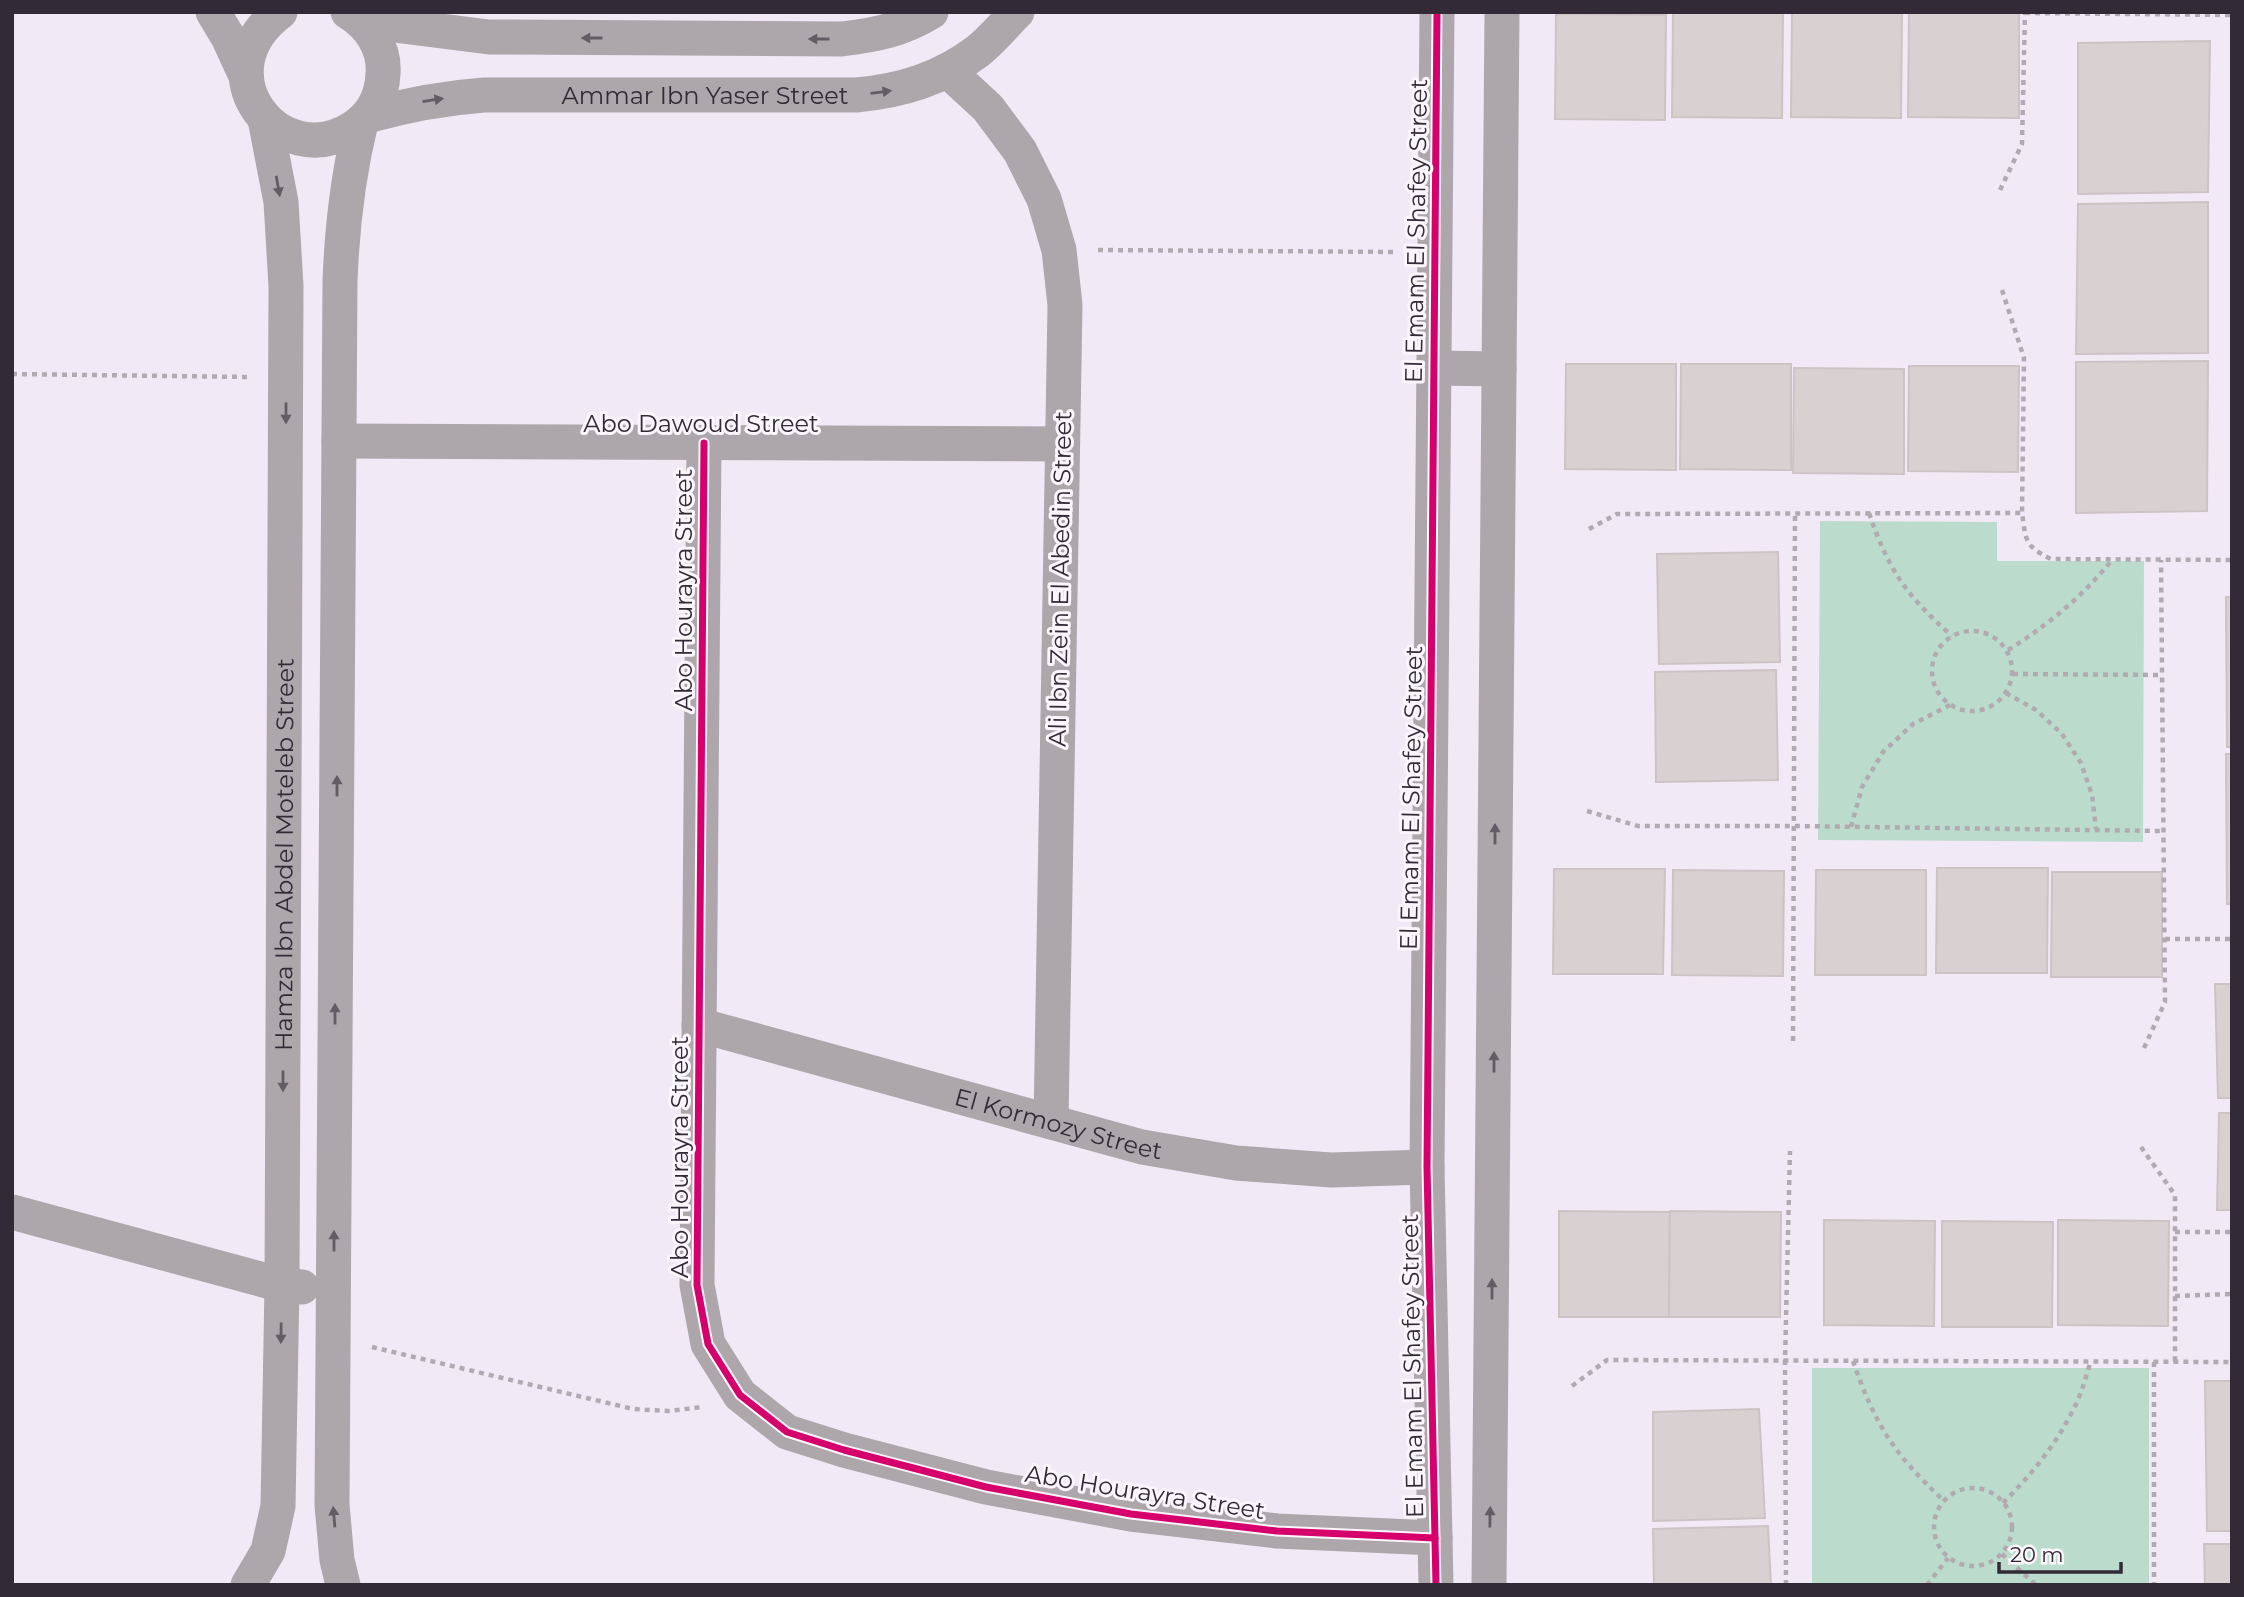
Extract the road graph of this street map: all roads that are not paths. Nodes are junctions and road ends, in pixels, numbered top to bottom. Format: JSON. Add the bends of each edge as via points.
{"nodes":[{"id":1,"x":213,"y":12,"type":"edge"},
{"id":2,"x":280,"y":12,"type":"edge"},
{"id":3,"x":931,"y":12,"type":"edge"},
{"id":4,"x":1017,"y":12,"type":"edge"},
{"id":5,"x":1437,"y":12,"type":"edge"},
{"id":6,"x":1502,"y":12,"type":"edge"},
{"id":7,"x":353,"y":15,"type":"edge"},
{"id":8,"x":948,"y":71,"type":"junction"},
{"id":9,"x":246,"y":76,"type":"junction"},
{"id":10,"x":265,"y":119,"type":"junction"},
{"id":11,"x":364,"y":119,"type":"junction"},
{"id":12,"x":1434,"y":368,"type":"junction"},
{"id":13,"x":1499,"y":369,"type":"junction"},
{"id":14,"x":339,"y":441,"type":"junction"},
{"id":15,"x":704,"y":443,"type":"junction"},
{"id":16,"x":1062,"y":444,"type":"junction"},
{"id":17,"x":699,"y":1025,"type":"junction"},
{"id":18,"x":1051,"y":1122,"type":"junction"},
{"id":19,"x":1427,"y":1167,"type":"junction"},
{"id":20,"x":12,"y":1212,"type":"edge"},
{"id":21,"x":282,"y":1285,"type":"junction"},
{"id":22,"x":334,"y":1289,"type":"junction"},
{"id":23,"x":1435,"y":1538,"type":"junction"},
{"id":24,"x":248,"y":1585,"type":"edge"},
{"id":25,"x":344,"y":1585,"type":"edge"},
{"id":26,"x":1436,"y":1585,"type":"edge"},
{"id":27,"x":1489,"y":1585,"type":"edge"}],
"edges":[{"from":1,"to":9,"type":"street"},
{"from":2,"to":9,"type":"street","via":[[254,38]]},
{"from":3,"to":7,"type":"street","one_way":true,"via":[[880,34],[842,39],[489,37]]},
{"from":4,"to":8,"type":"street","name":"Ammar Ibn Yaser Street","via":[[979,50]]},
{"from":5,"to":12,"type":"street","name":"El Emam El Shafey Street"},
{"from":6,"to":13,"type":"street"},
{"from":7,"to":11,"type":"street","name":"Hamza Ibn Abdel Moteleb Street","via":[[371,32],[384,66],[377,101]]},
{"from":11,"to":8,"type":"street","name":"Ammar Ibn Yaser Street","one_way":true,"via":[[405,105],[484,95],[856,95],[919,84]]},
{"from":8,"to":16,"type":"street","name":"Ali Ibn Zein El Abedin Street","via":[[988,108],[1020,151],[1044,199],[1059,250],[1065,305]]},
{"from":9,"to":10,"type":"street","via":[[251,99]]},
{"from":10,"to":11,"type":"street","name":"Ammar Ibn Yaser Street","via":[[302,139],[344,134]]},
{"from":10,"to":21,"type":"street","name":"Hamza Ibn Abdel Moteleb Street","one_way":true,"via":[[285,244]]},
{"from":11,"to":14,"type":"street","name":"Hamza Ibn Abdel Moteleb Street","via":[[341,240]]},
{"from":12,"to":13,"type":"street"},
{"from":12,"to":19,"type":"street","name":"El Emam El Shafey Street"},
{"from":27,"to":13,"type":"street","one_way":true},
{"from":14,"to":15,"type":"street","name":"Abo Dawoud Street"},
{"from":22,"to":14,"type":"street","name":"Hamza Ibn Abdel Moteleb Street","one_way":true},
{"from":15,"to":16,"type":"street","name":"Abo Dawoud Street"},
{"from":15,"to":17,"type":"street","name":"Abo Hourayra Street"},
{"from":16,"to":18,"type":"street","name":"Ali Ibn Zein El Abedin Street"},
{"from":17,"to":18,"type":"street","name":"El Kormozy Street"},
{"from":17,"to":23,"type":"street","name":"Abo Hourayra Street","via":[[697,1285],[708,1344],[740,1395],[787,1432],[986,1487],[1131,1514],[1277,1531]]},
{"from":18,"to":19,"type":"street","name":"El Kormozy Street","via":[[1142,1147],[1236,1163],[1331,1170]]},
{"from":19,"to":23,"type":"street","name":"El Emam El Shafey Street"},
{"from":20,"to":21,"type":"street"},
{"from":21,"to":22,"type":"street"},
{"from":21,"to":24,"type":"street","name":"Hamza Ibn Abdel Moteleb Street","one_way":true,"via":[[278,1506],[268,1551]]},
{"from":25,"to":22,"type":"street","name":"Hamza Ibn Abdel Moteleb Street","one_way":true,"via":[[332,1505]]},
{"from":23,"to":26,"type":"street","name":"El Emam El Shafey Street"}]}
